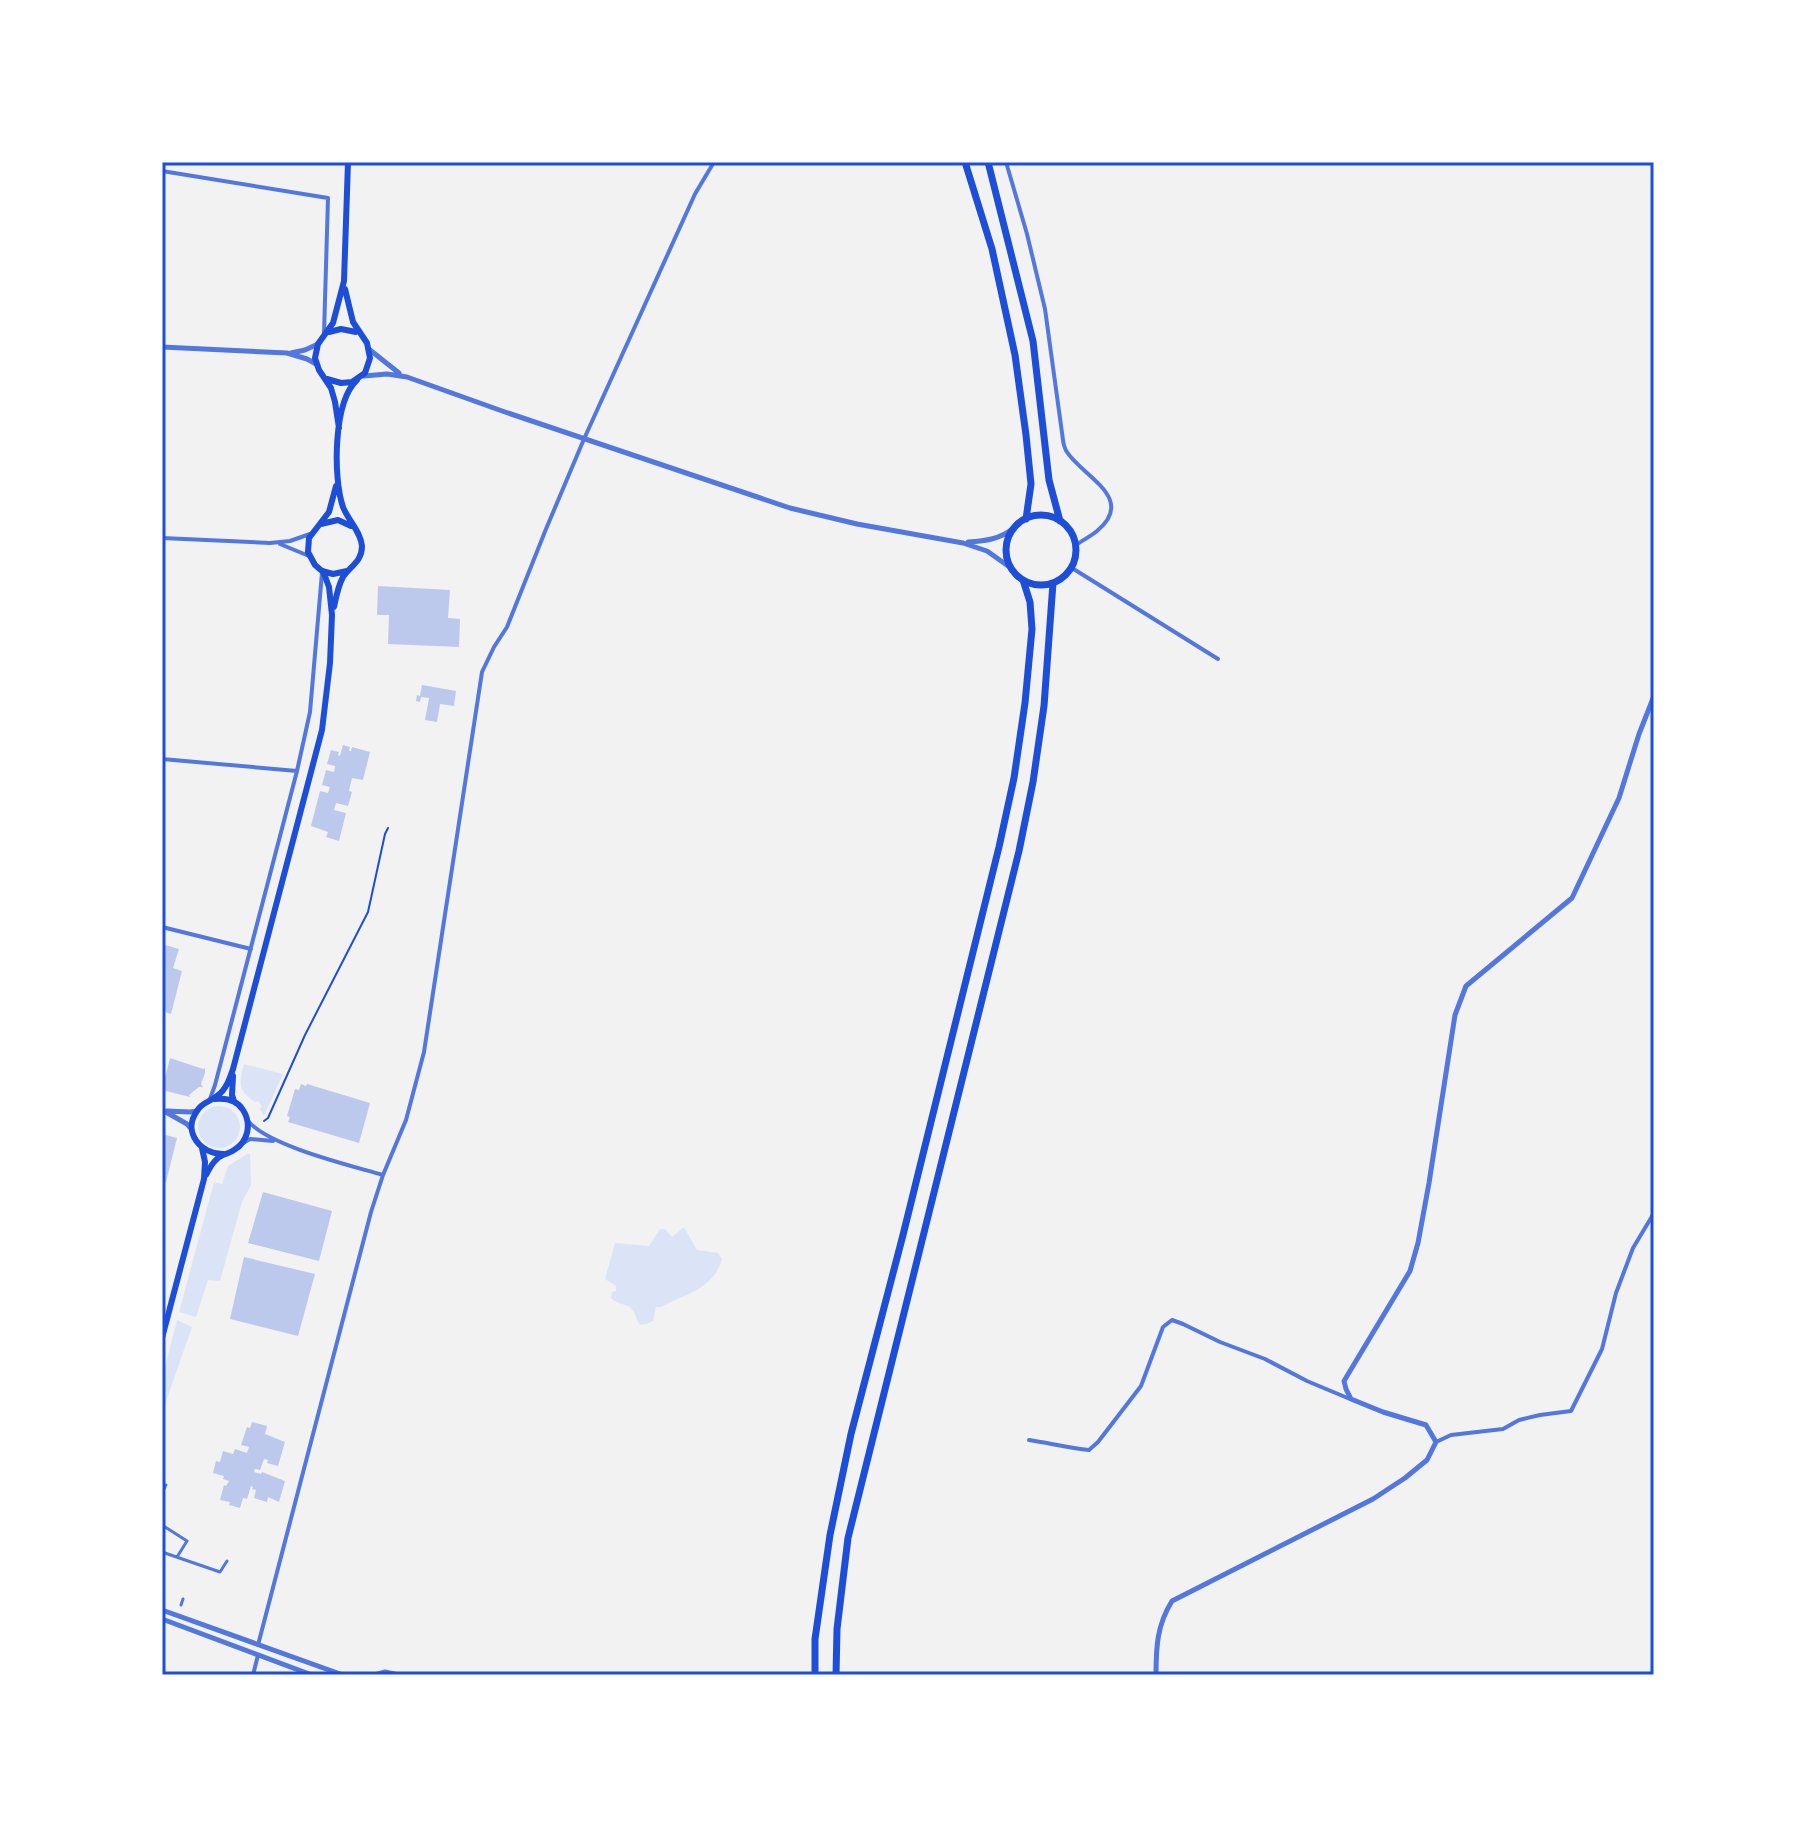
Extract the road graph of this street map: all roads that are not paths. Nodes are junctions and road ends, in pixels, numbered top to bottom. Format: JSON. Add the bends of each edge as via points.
{"nodes":[{"id":1,"x":348,"y":162,"type":"edge"},
{"id":2,"x":714,"y":162,"type":"edge"},
{"id":3,"x":965,"y":162,"type":"edge"},
{"id":4,"x":988,"y":162,"type":"edge"},
{"id":5,"x":1006,"y":162,"type":"edge"},
{"id":6,"x":162,"y":171,"type":"edge"},
{"id":7,"x":344,"y":281,"type":"junction"},
{"id":8,"x":324,"y":336,"type":"junction"},
{"id":9,"x":362,"y":337,"type":"junction"},
{"id":10,"x":318,"y":344,"type":"junction"},
{"id":11,"x":162,"y":347,"type":"edge"},
{"id":12,"x":370,"y":350,"type":"junction"},
{"id":13,"x":287,"y":353,"type":"junction"},
{"id":14,"x":317,"y":365,"type":"junction"},
{"id":15,"x":407,"y":377,"type":"junction"},
{"id":16,"x":325,"y":378,"type":"junction"},
{"id":17,"x":358,"y":379,"type":"junction"},
{"id":18,"x":339,"y":428,"type":"junction"},
{"id":19,"x":584,"y":439,"type":"junction"},
{"id":20,"x":338,"y":473,"type":"junction"},
{"id":21,"x":1026,"y":519,"type":"junction"},
{"id":22,"x":1060,"y":521,"type":"junction"},
{"id":23,"x":321,"y":524,"type":"junction"},
{"id":24,"x":354,"y":528,"type":"junction"},
{"id":25,"x":1014,"y":528,"type":"junction"},
{"id":26,"x":311,"y":534,"type":"junction"},
{"id":27,"x":162,"y":538,"type":"edge"},
{"id":28,"x":270,"y":543,"type":"junction"},
{"id":29,"x":963,"y":543,"type":"junction"},
{"id":30,"x":1076,"y":545,"type":"junction"},
{"id":31,"x":310,"y":557,"type":"junction"},
{"id":32,"x":1011,"y":568,"type":"junction"},
{"id":33,"x":1072,"y":568,"type":"junction"},
{"id":34,"x":323,"y":571,"type":"junction"},
{"id":35,"x":347,"y":571,"type":"junction"},
{"id":36,"x":1023,"y":580,"type":"junction"},
{"id":37,"x":1053,"y":583,"type":"junction"},
{"id":38,"x":332,"y":615,"type":"junction"},
{"id":39,"x":1218,"y":659,"type":"dead end"},
{"id":40,"x":1654,"y":696,"type":"edge"},
{"id":41,"x":162,"y":759,"type":"edge"},
{"id":42,"x":297,"y":771,"type":"junction"},
{"id":43,"x":162,"y":927,"type":"edge"},
{"id":44,"x":251,"y":949,"type":"junction"},
{"id":45,"x":233,"y":1069,"type":"junction"},
{"id":46,"x":211,"y":1100,"type":"junction"},
{"id":47,"x":235,"y":1102,"type":"junction"},
{"id":48,"x":163,"y":1110,"type":"edge"},
{"id":49,"x":197,"y":1111,"type":"junction"},
{"id":50,"x":247,"y":1119,"type":"junction"},
{"id":51,"x":192,"y":1130,"type":"junction"},
{"id":52,"x":279,"y":1142,"type":"junction"},
{"id":53,"x":242,"y":1144,"type":"junction"},
{"id":54,"x":202,"y":1148,"type":"junction"},
{"id":55,"x":224,"y":1154,"type":"junction"},
{"id":56,"x":383,"y":1175,"type":"junction"},
{"id":57,"x":204,"y":1178,"type":"junction"},
{"id":58,"x":1654,"y":1213,"type":"edge"},
{"id":59,"x":162,"y":1338,"type":"edge"},
{"id":60,"x":1351,"y":1399,"type":"junction"},
{"id":61,"x":1029,"y":1440,"type":"dead end"},
{"id":62,"x":1436,"y":1442,"type":"junction"},
{"id":63,"x":166,"y":1485,"type":"dead end"},
{"id":64,"x":162,"y":1492,"type":"edge"},
{"id":65,"x":162,"y":1525,"type":"edge"},
{"id":66,"x":162,"y":1552,"type":"edge"},
{"id":67,"x":177,"y":1557,"type":"junction"},
{"id":68,"x":227,"y":1561,"type":"dead end"},
{"id":69,"x":183,"y":1599,"type":"dead end"},
{"id":70,"x":181,"y":1605,"type":"dead end"},
{"id":71,"x":162,"y":1610,"type":"edge"},
{"id":72,"x":162,"y":1619,"type":"edge"},
{"id":73,"x":258,"y":1645,"type":"junction"},
{"id":74,"x":258,"y":1655,"type":"junction"},
{"id":75,"x":253,"y":1675,"type":"edge"},
{"id":76,"x":312,"y":1675,"type":"edge"},
{"id":77,"x":343,"y":1675,"type":"edge"},
{"id":78,"x":375,"y":1675,"type":"edge"},
{"id":79,"x":399,"y":1675,"type":"edge"},
{"id":80,"x":815,"y":1675,"type":"edge"},
{"id":81,"x":836,"y":1675,"type":"edge"},
{"id":82,"x":1156,"y":1675,"type":"edge"}],
"edges":[{"from":1,"to":7,"type":"main road"},
{"from":2,"to":19,"type":"street"},
{"from":3,"to":21,"type":"main road","via":[[992,249],[1015,355],[1031,484]]},
{"from":4,"to":22,"type":"main road","via":[[1033,341],[1049,480]]},
{"from":5,"to":30,"type":"street","via":[[1045,309],[1066,451],[1110,499],[1111,514],[1100,530]]},
{"from":6,"to":8,"type":"street","via":[[328,198]]},
{"from":7,"to":8,"type":"main road","via":[[337,314]]},
{"from":7,"to":9,"type":"main road"},
{"from":8,"to":9,"type":"main road","via":[[347,329]]},
{"from":8,"to":10,"type":"main road"},
{"from":9,"to":12,"type":"main road"},
{"from":10,"to":13,"type":"street"},
{"from":10,"to":14,"type":"main road"},
{"from":11,"to":13,"type":"street"},
{"from":12,"to":15,"type":"street"},
{"from":12,"to":17,"type":"main road","via":[[368,366]]},
{"from":13,"to":14,"type":"street"},
{"from":14,"to":16,"type":"main road"},
{"from":15,"to":17,"type":"street","via":[[373,374]]},
{"from":15,"to":19,"type":"street"},
{"from":16,"to":17,"type":"main road","via":[[341,383]]},
{"from":16,"to":18,"type":"main road"},
{"from":17,"to":18,"type":"main road","via":[[344,403]]},
{"from":18,"to":20,"type":"main road"},
{"from":19,"to":29,"type":"street","via":[[790,508]]},
{"from":19,"to":56,"type":"street","via":[[507,627],[482,672],[424,1052],[406,1120]]},
{"from":20,"to":23,"type":"main road"},
{"from":20,"to":24,"type":"main road","via":[[341,500]]},
{"from":21,"to":22,"type":"main road","via":[[1043,515]]},
{"from":21,"to":25,"type":"main road"},
{"from":22,"to":30,"type":"main road"},
{"from":23,"to":24,"type":"main road","via":[[338,520]]},
{"from":23,"to":26,"type":"main road"},
{"from":24,"to":35,"type":"main road","via":[[361,553]]},
{"from":25,"to":29,"type":"street","via":[[1005,536]]},
{"from":25,"to":32,"type":"main road","via":[[1006,548]]},
{"from":26,"to":28,"type":"street"},
{"from":26,"to":31,"type":"main road"},
{"from":27,"to":28,"type":"street"},
{"from":28,"to":31,"type":"street"},
{"from":29,"to":32,"type":"street"},
{"from":30,"to":33,"type":"main road"},
{"from":31,"to":34,"type":"main road"},
{"from":32,"to":36,"type":"main road"},
{"from":33,"to":37,"type":"main road"},
{"from":33,"to":39,"type":"street"},
{"from":34,"to":35,"type":"main road"},
{"from":34,"to":38,"type":"main road"},
{"from":34,"to":42,"type":"street","via":[[310,712]]},
{"from":35,"to":38,"type":"main road"},
{"from":36,"to":37,"type":"main road"},
{"from":36,"to":80,"type":"main road","via":[[1032,629],[1014,778],[851,1434],[830,1535]]},
{"from":37,"to":81,"type":"main road","via":[[1033,782],[848,1538]]},
{"from":38,"to":45,"type":"main road","via":[[322,730]]},
{"from":40,"to":60,"type":"street","via":[[1619,798],[1572,898],[1466,986],[1455,1015],[1418,1243],[1410,1271],[1344,1381]]},
{"from":41,"to":42,"type":"street"},
{"from":42,"to":44,"type":"street"},
{"from":43,"to":44,"type":"street"},
{"from":44,"to":46,"type":"street"},
{"from":45,"to":46,"type":"main road","via":[[220,1095]]},
{"from":45,"to":47,"type":"main road"},
{"from":46,"to":47,"type":"main road"},
{"from":46,"to":49,"type":"main road"},
{"from":47,"to":50,"type":"main road"},
{"from":48,"to":49,"type":"street"},
{"from":48,"to":51,"type":"street"},
{"from":49,"to":51,"type":"main road"},
{"from":50,"to":52,"type":"street"},
{"from":50,"to":53,"type":"main road"},
{"from":51,"to":54,"type":"main road"},
{"from":52,"to":53,"type":"street","via":[[250,1139]]},
{"from":52,"to":56,"type":"street"},
{"from":53,"to":55,"type":"main road"},
{"from":54,"to":55,"type":"main road"},
{"from":54,"to":57,"type":"main road"},
{"from":55,"to":57,"type":"main road"},
{"from":56,"to":73,"type":"street"},
{"from":57,"to":59,"type":"main road"},
{"from":58,"to":62,"type":"street","via":[[1633,1248],[1602,1349],[1571,1411]]},
{"from":60,"to":61,"type":"street","via":[[1172,1320],[1163,1327],[1141,1386],[1089,1450]]},
{"from":60,"to":62,"type":"street","via":[[1426,1425]]},
{"from":62,"to":82,"type":"street","via":[[1427,1460],[1373,1499],[1172,1601],[1156,1643]]},
{"from":63,"to":64,"type":"street"},
{"from":65,"to":67,"type":"street","via":[[187,1541]]},
{"from":66,"to":67,"type":"street"},
{"from":67,"to":68,"type":"street","via":[[220,1572]]},
{"from":69,"to":70,"type":"street"},
{"from":71,"to":73,"type":"street"},
{"from":72,"to":74,"type":"street"},
{"from":73,"to":77,"type":"street"},
{"from":74,"to":75,"type":"street"},
{"from":74,"to":76,"type":"street"},
{"from":78,"to":79,"type":"street"}]}
